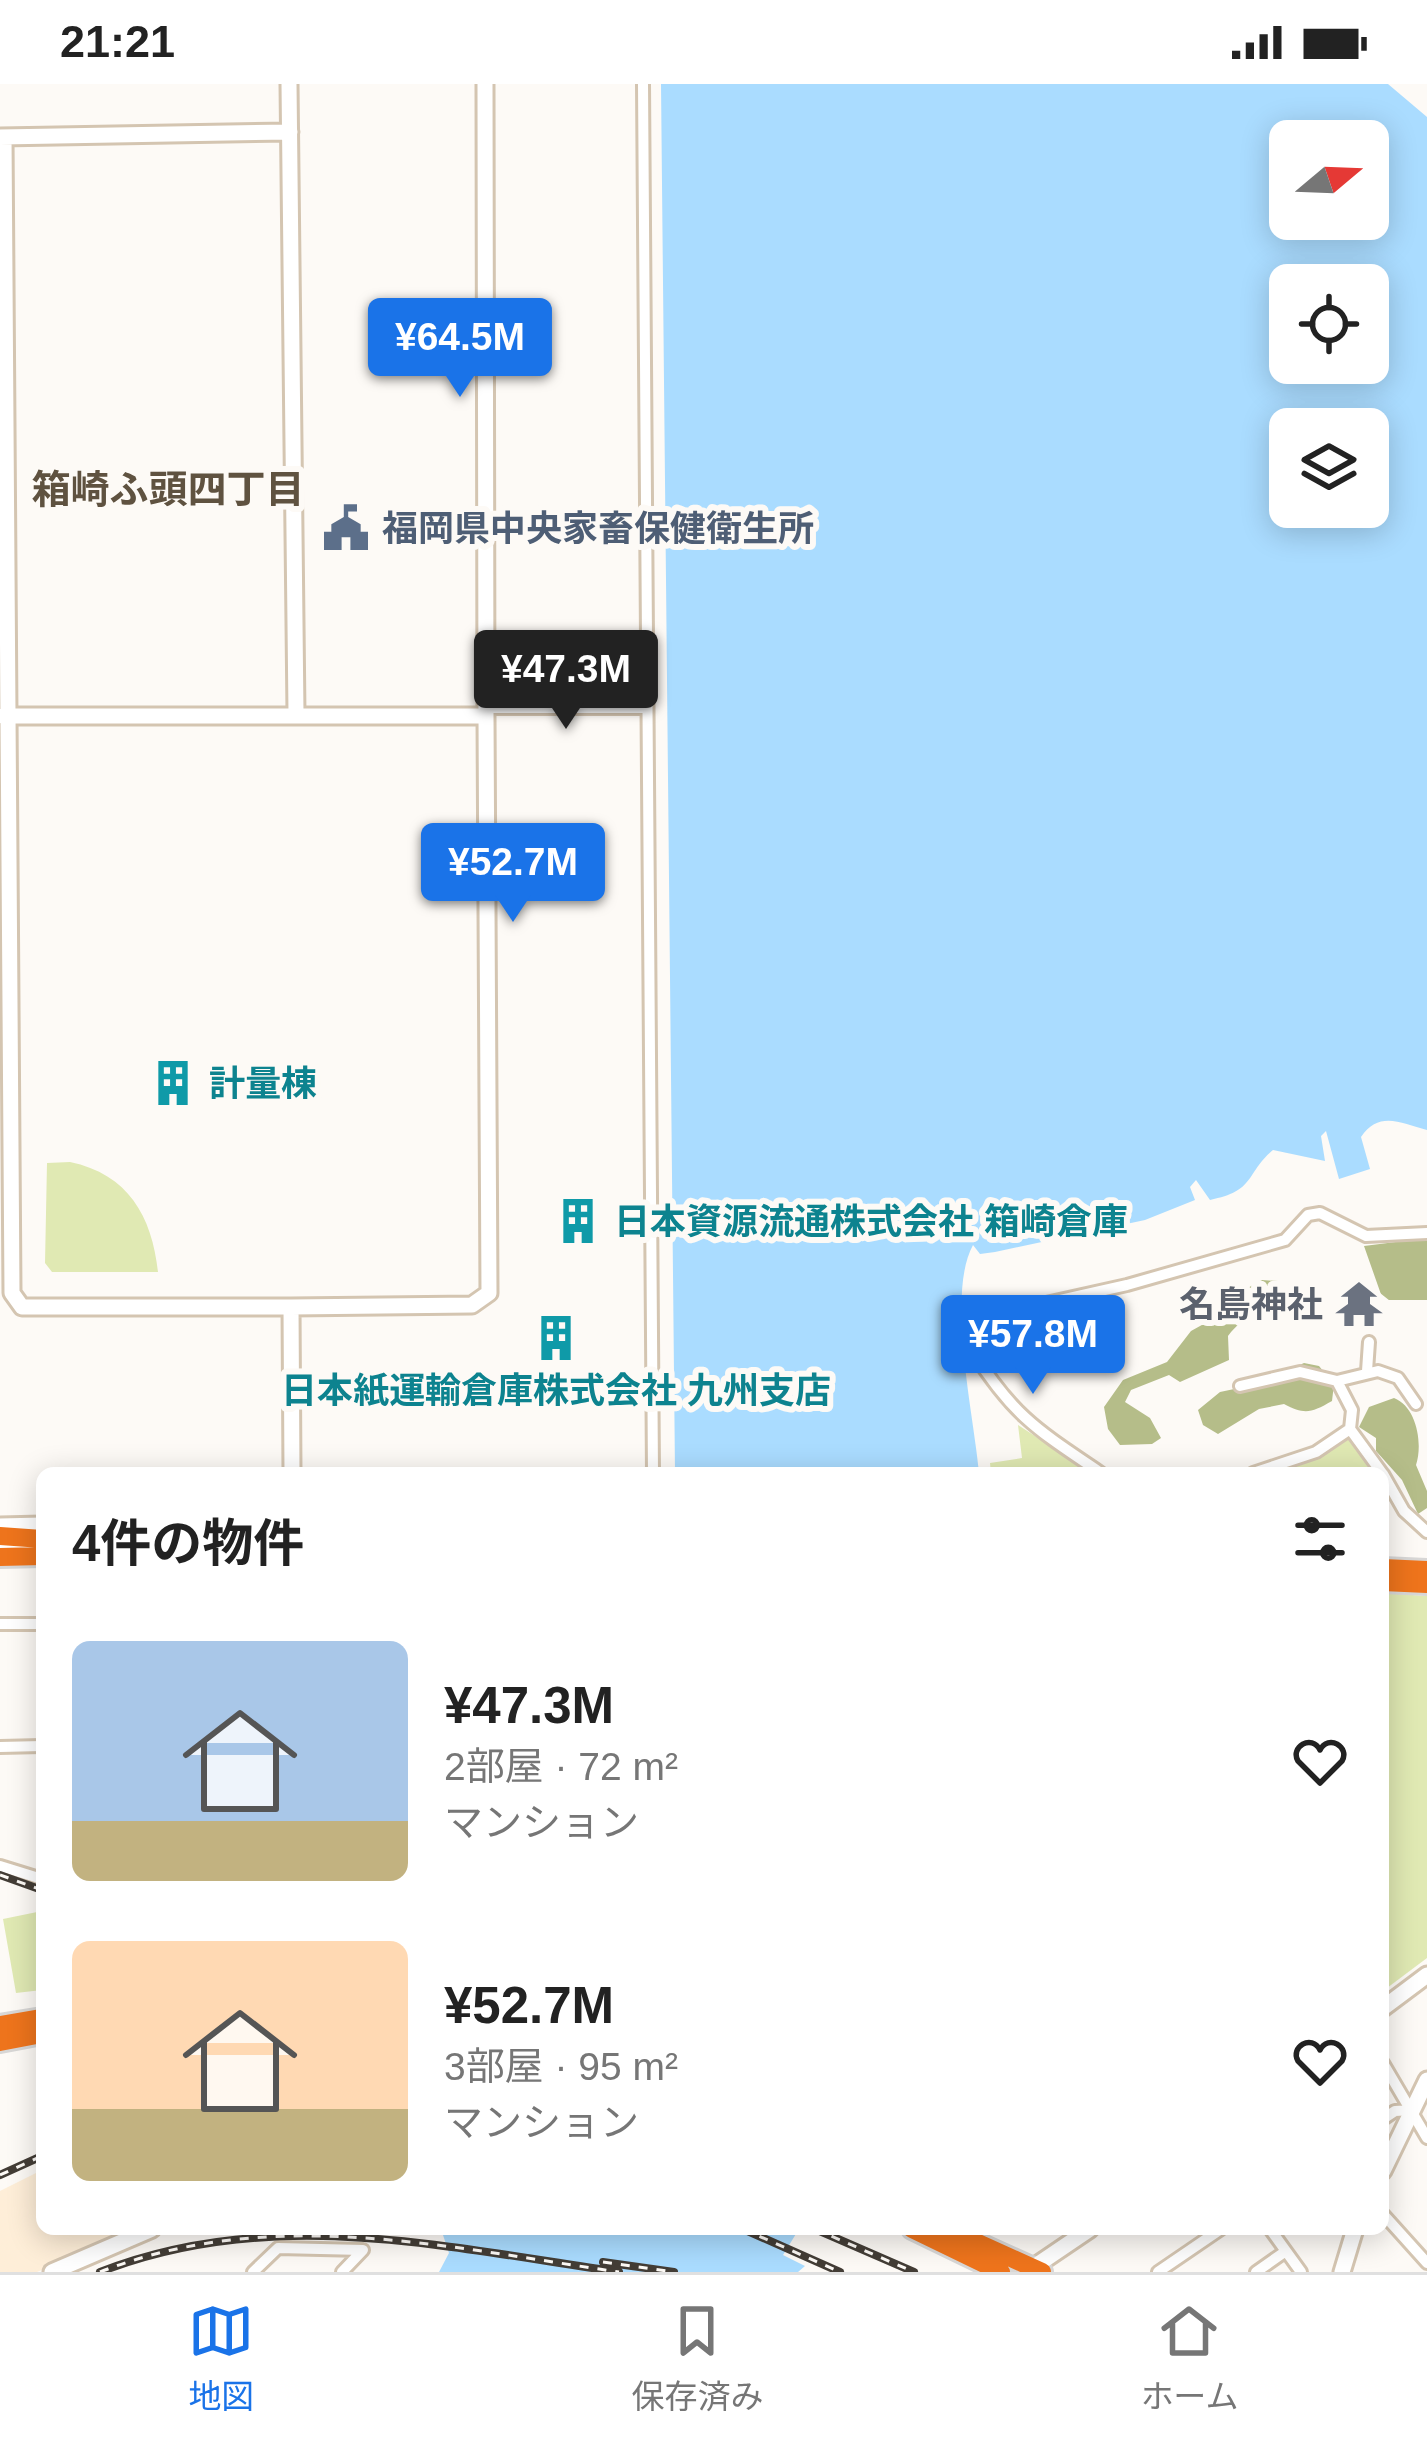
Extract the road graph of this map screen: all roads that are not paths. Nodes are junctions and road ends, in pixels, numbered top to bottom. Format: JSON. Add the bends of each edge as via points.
{"nodes":[{"id":1,"x":290,"y":84,"type":"edge"},
{"id":2,"x":485,"y":84,"type":"edge"},
{"id":3,"x":643,"y":84,"type":"edge"},
{"id":4,"x":290,"y":132,"type":"junction"},
{"id":5,"x":2,"y":137,"type":"edge"},
{"id":6,"x":646,"y":708,"type":"junction"},
{"id":7,"x":486,"y":712,"type":"junction"},
{"id":8,"x":296,"y":713,"type":"junction"},
{"id":9,"x":5,"y":716,"type":"edge"},
{"id":10,"x":5,"y":1091,"type":"edge"},
{"id":11,"x":1427,"y":1233,"type":"edge"},
{"id":12,"x":291,"y":1306,"type":"junction"},
{"id":13,"x":1369,"y":1342,"type":"dead end"},
{"id":14,"x":1367,"y":1371,"type":"junction"},
{"id":15,"x":1337,"y":1381,"type":"junction"},
{"id":16,"x":1240,"y":1386,"type":"dead end"},
{"id":17,"x":1416,"y":1404,"type":"dead end"},
{"id":18,"x":1350,"y":1429,"type":"junction"},
{"id":19,"x":1096,"y":1466,"type":"edge"},
{"id":20,"x":292,"y":1467,"type":"edge"},
{"id":21,"x":653,"y":1467,"type":"edge"},
{"id":22,"x":1271,"y":1467,"type":"edge"},
{"id":23,"x":1378,"y":1467,"type":"edge"},
{"id":24,"x":1389,"y":1485,"type":"edge"},
{"id":25,"x":36,"y":1528,"type":"edge"},
{"id":26,"x":1427,"y":1532,"type":"edge"},
{"id":27,"x":0,"y":1536,"type":"edge"},
{"id":28,"x":36,"y":1542,"type":"edge"},
{"id":29,"x":36,"y":1556,"type":"edge"},
{"id":30,"x":0,"y":1557,"type":"edge"},
{"id":31,"x":1389,"y":1566,"type":"edge"},
{"id":32,"x":1427,"y":1568,"type":"edge"},
{"id":33,"x":1389,"y":1585,"type":"edge"},
{"id":34,"x":1427,"y":1587,"type":"edge"},
{"id":35,"x":0,"y":1624,"type":"edge"},
{"id":36,"x":36,"y":1624,"type":"edge"},
{"id":37,"x":36,"y":1746,"type":"edge"},
{"id":38,"x":0,"y":1747,"type":"edge"},
{"id":39,"x":0,"y":1866,"type":"edge"},
{"id":40,"x":36,"y":1878,"type":"edge"},
{"id":41,"x":1427,"y":1975,"type":"edge"},
{"id":42,"x":1389,"y":2004,"type":"edge"},
{"id":43,"x":36,"y":2019,"type":"edge"},
{"id":44,"x":0,"y":2025,"type":"edge"},
{"id":45,"x":36,"y":2035,"type":"edge"},
{"id":46,"x":0,"y":2042,"type":"edge"},
{"id":47,"x":1389,"y":2072,"type":"edge"},
{"id":48,"x":1427,"y":2080,"type":"edge"},
{"id":49,"x":1413,"y":2110,"type":"junction"},
{"id":50,"x":1389,"y":2116,"type":"edge"},
{"id":51,"x":1427,"y":2138,"type":"edge"},
{"id":52,"x":1389,"y":2159,"type":"edge"},
{"id":53,"x":1389,"y":2221,"type":"edge"},
{"id":54,"x":138,"y":2235,"type":"edge"},
{"id":55,"x":924,"y":2235,"type":"edge"},
{"id":56,"x":959,"y":2235,"type":"edge"},
{"id":57,"x":1082,"y":2235,"type":"edge"},
{"id":58,"x":1214,"y":2235,"type":"edge"},
{"id":59,"x":1274,"y":2235,"type":"edge"},
{"id":60,"x":1353,"y":2235,"type":"edge"},
{"id":61,"x":1286,"y":2251,"type":"junction"},
{"id":62,"x":264,"y":2261,"type":"junction"},
{"id":63,"x":1427,"y":2263,"type":"edge"},
{"id":64,"x":1175,"y":2267,"type":"edge"},
{"id":65,"x":1034,"y":2271,"type":"edge"},
{"id":66,"x":52,"y":2272,"type":"edge"},
{"id":67,"x":253,"y":2272,"type":"edge"},
{"id":68,"x":274,"y":2272,"type":"edge"},
{"id":69,"x":342,"y":2272,"type":"edge"},
{"id":70,"x":1000,"y":2272,"type":"edge"},
{"id":71,"x":1158,"y":2272,"type":"edge"},
{"id":72,"x":1256,"y":2272,"type":"edge"},
{"id":73,"x":1301,"y":2272,"type":"edge"},
{"id":74,"x":1342,"y":2272,"type":"edge"}],
"edges":[{"from":1,"to":4,"type":"street"},
{"from":2,"to":7,"type":"street"},
{"from":3,"to":6,"type":"street"},
{"from":4,"to":5,"type":"street"},
{"from":4,"to":8,"type":"street"},
{"from":5,"to":9,"type":"street"},
{"from":6,"to":7,"type":"street"},
{"from":6,"to":21,"type":"street"},
{"from":7,"to":8,"type":"street"},
{"from":7,"to":12,"type":"street","via":[[489,1293],[472,1304]]},
{"from":8,"to":9,"type":"street"},
{"from":9,"to":10,"type":"street"},
{"from":10,"to":12,"type":"street","via":[[12,1293],[22,1307]]},
{"from":11,"to":19,"type":"street","via":[[1366,1236],[1308,1216],[1285,1240],[979,1318],[974,1352],[1004,1401],[1036,1432]]},
{"from":12,"to":20,"type":"street"},
{"from":13,"to":14,"type":"street"},
{"from":14,"to":15,"type":"street"},
{"from":14,"to":17,"type":"street","via":[[1397,1378]]},
{"from":15,"to":16,"type":"street","via":[[1312,1371]]},
{"from":15,"to":18,"type":"street","via":[[1352,1409]]},
{"from":18,"to":22,"type":"street"},
{"from":18,"to":23,"type":"street"},
{"from":24,"to":26,"type":"street"},
{"from":25,"to":27,"type":"highway"},
{"from":27,"to":28,"type":"highway"},
{"from":29,"to":30,"type":"highway"},
{"from":31,"to":32,"type":"highway"},
{"from":33,"to":34,"type":"highway"},
{"from":35,"to":36,"type":"street"},
{"from":37,"to":38,"type":"street"},
{"from":39,"to":40,"type":"street"},
{"from":41,"to":42,"type":"street"},
{"from":43,"to":44,"type":"highway"},
{"from":45,"to":46,"type":"highway"},
{"from":47,"to":49,"type":"street"},
{"from":48,"to":49,"type":"street"},
{"from":49,"to":50,"type":"street"},
{"from":49,"to":51,"type":"street"},
{"from":49,"to":52,"type":"street"},
{"from":53,"to":63,"type":"street"},
{"from":54,"to":66,"type":"street"},
{"from":55,"to":70,"type":"highway"},
{"from":56,"to":65,"type":"highway"},
{"from":57,"to":65,"type":"street"},
{"from":58,"to":64,"type":"street"},
{"from":59,"to":61,"type":"street"},
{"from":60,"to":74,"type":"street"},
{"from":61,"to":72,"type":"street"},
{"from":61,"to":73,"type":"street"},
{"from":62,"to":67,"type":"street"},
{"from":62,"to":68,"type":"street"},
{"from":62,"to":69,"type":"street","via":[[278,2248],[363,2250]]},
{"from":64,"to":71,"type":"street"}]}
